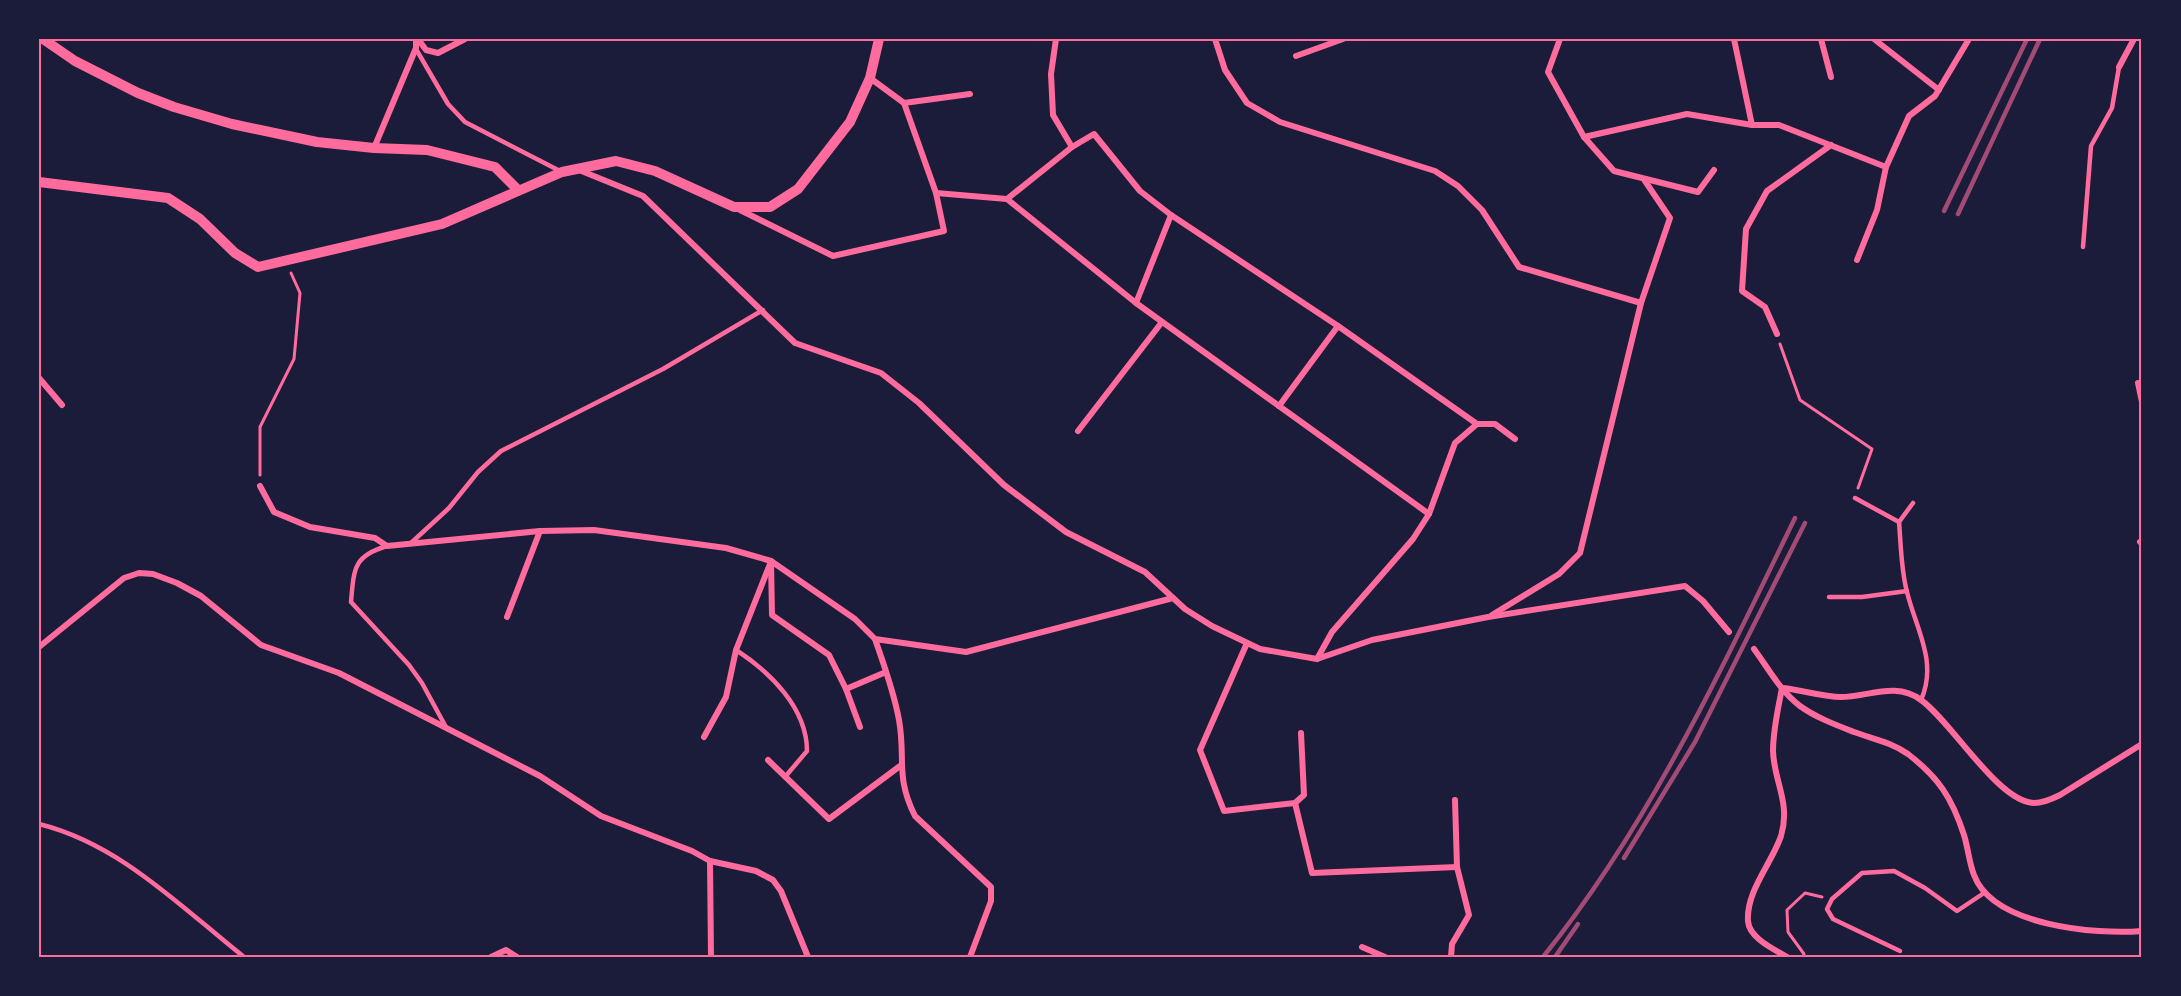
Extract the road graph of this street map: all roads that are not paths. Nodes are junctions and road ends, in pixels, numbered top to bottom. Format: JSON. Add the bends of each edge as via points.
{"nodes":[{"id":1,"x":43,"y":39,"type":"edge"},
{"id":2,"x":417,"y":39,"type":"edge"},
{"id":3,"x":465,"y":39,"type":"edge"},
{"id":4,"x":879,"y":39,"type":"edge"},
{"id":5,"x":1056,"y":39,"type":"edge"},
{"id":6,"x":1215,"y":39,"type":"edge"},
{"id":7,"x":1343,"y":39,"type":"edge"},
{"id":8,"x":1560,"y":39,"type":"edge"},
{"id":9,"x":1734,"y":39,"type":"edge"},
{"id":10,"x":1821,"y":39,"type":"edge"},
{"id":11,"x":1874,"y":39,"type":"edge"},
{"id":12,"x":1969,"y":39,"type":"edge"},
{"id":13,"x":2134,"y":39,"type":"edge"},
{"id":14,"x":416,"y":48,"type":"junction"},
{"id":15,"x":1296,"y":56,"type":"dead end"},
{"id":16,"x":2119,"y":67,"type":"joint"},
{"id":17,"x":1831,"y":77,"type":"dead end"},
{"id":18,"x":870,"y":78,"type":"junction"},
{"id":19,"x":1939,"y":90,"type":"junction"},
{"id":20,"x":970,"y":94,"type":"dead end"},
{"id":21,"x":904,"y":104,"type":"junction"},
{"id":22,"x":1752,"y":125,"type":"junction"},
{"id":23,"x":1584,"y":137,"type":"junction"},
{"id":24,"x":1831,"y":145,"type":"junction"},
{"id":25,"x":1072,"y":147,"type":"junction"},
{"id":26,"x":374,"y":148,"type":"junction"},
{"id":27,"x":1886,"y":167,"type":"junction"},
{"id":28,"x":579,"y":170,"type":"junction"},
{"id":29,"x":1714,"y":170,"type":"dead end"},
{"id":30,"x":562,"y":172,"type":"junction"},
{"id":31,"x":1645,"y":181,"type":"junction"},
{"id":32,"x":39,"y":182,"type":"edge"},
{"id":33,"x":518,"y":190,"type":"junction"},
{"id":34,"x":936,"y":193,"type":"junction"},
{"id":35,"x":1007,"y":199,"type":"junction"},
{"id":36,"x":734,"y":207,"type":"junction"},
{"id":37,"x":1171,"y":215,"type":"junction"},
{"id":38,"x":2083,"y":247,"type":"dead end"},
{"id":39,"x":1857,"y":260,"type":"dead end"},
{"id":40,"x":1136,"y":303,"type":"junction"},
{"id":41,"x":1641,"y":303,"type":"junction"},
{"id":42,"x":763,"y":310,"type":"junction"},
{"id":43,"x":1162,"y":322,"type":"junction"},
{"id":44,"x":1338,"y":326,"type":"junction"},
{"id":45,"x":1777,"y":334,"type":"road end"},
{"id":46,"x":39,"y":378,"type":"edge"},
{"id":47,"x":2138,"y":384,"type":"dead end"},
{"id":48,"x":2142,"y":402,"type":"edge"},
{"id":49,"x":62,"y":405,"type":"dead end"},
{"id":50,"x":1280,"y":406,"type":"junction"},
{"id":51,"x":1477,"y":424,"type":"junction"},
{"id":52,"x":1078,"y":431,"type":"dead end"},
{"id":53,"x":1515,"y":439,"type":"dead end"},
{"id":54,"x":260,"y":486,"type":"road end"},
{"id":55,"x":1855,"y":498,"type":"road end"},
{"id":56,"x":1913,"y":503,"type":"dead end"},
{"id":57,"x":1429,"y":514,"type":"junction"},
{"id":58,"x":1899,"y":522,"type":"junction"},
{"id":59,"x":540,"y":531,"type":"junction"},
{"id":60,"x":411,"y":543,"type":"junction"},
{"id":61,"x":387,"y":546,"type":"junction"},
{"id":62,"x":771,"y":561,"type":"junction"},
{"id":63,"x":1907,"y":591,"type":"junction"},
{"id":64,"x":1829,"y":597,"type":"dead end"},
{"id":65,"x":1173,"y":598,"type":"junction"},
{"id":66,"x":507,"y":617,"type":"dead end"},
{"id":67,"x":1488,"y":617,"type":"junction"},
{"id":68,"x":1729,"y":632,"type":"dead end"},
{"id":69,"x":875,"y":639,"type":"junction"},
{"id":70,"x":1247,"y":643,"type":"junction"},
{"id":71,"x":39,"y":647,"type":"edge"},
{"id":72,"x":1754,"y":649,"type":"dead end"},
{"id":73,"x":736,"y":650,"type":"junction"},
{"id":74,"x":1317,"y":659,"type":"junction"},
{"id":75,"x":886,"y":672,"type":"junction"},
{"id":76,"x":1782,"y":688,"type":"junction"},
{"id":77,"x":846,"y":689,"type":"junction"},
{"id":78,"x":1921,"y":700,"type":"junction"},
{"id":79,"x":860,"y":727,"type":"dead end"},
{"id":80,"x":447,"y":729,"type":"junction"},
{"id":81,"x":1300,"y":732,"type":"dead end"},
{"id":82,"x":704,"y":737,"type":"dead end"},
{"id":83,"x":2142,"y":744,"type":"edge"},
{"id":84,"x":768,"y":760,"type":"dead end"},
{"id":85,"x":900,"y":766,"type":"junction"},
{"id":86,"x":785,"y":777,"type":"junction"},
{"id":87,"x":1455,"y":800,"type":"dead end"},
{"id":88,"x":1295,"y":802,"type":"junction"},
{"id":89,"x":39,"y":824,"type":"edge"},
{"id":90,"x":710,"y":861,"type":"junction"},
{"id":91,"x":1457,"y":867,"type":"junction"},
{"id":92,"x":1984,"y":893,"type":"junction"},
{"id":93,"x":2142,"y":932,"type":"edge"},
{"id":94,"x":1362,"y":947,"type":"dead end"},
{"id":95,"x":1900,"y":951,"type":"dead end"},
{"id":96,"x":244,"y":957,"type":"edge"},
{"id":97,"x":491,"y":957,"type":"edge"},
{"id":98,"x":517,"y":957,"type":"edge"},
{"id":99,"x":711,"y":957,"type":"edge"},
{"id":100,"x":808,"y":957,"type":"edge"},
{"id":101,"x":970,"y":957,"type":"edge"},
{"id":102,"x":1385,"y":957,"type":"edge"},
{"id":103,"x":1451,"y":957,"type":"edge"},
{"id":104,"x":1787,"y":957,"type":"edge"}],
"edges":[{"from":1,"to":26,"type":"street","via":[[75,61],[174,107],[317,142]]},
{"from":2,"to":3,"type":"street","via":[[426,50],[438,53]]},
{"from":2,"to":14,"type":"street"},
{"from":4,"to":18,"type":"street"},
{"from":5,"to":25,"type":"street","via":[[1051,74],[1053,116]]},
{"from":6,"to":41,"type":"street","via":[[1225,70],[1247,103],[1280,122],[1435,171],[1458,186],[1482,210],[1520,267]]},
{"from":7,"to":15,"type":"street"},
{"from":8,"to":23,"type":"street","via":[[1548,72]]},
{"from":9,"to":22,"type":"street"},
{"from":10,"to":17,"type":"street"},
{"from":11,"to":19,"type":"street"},
{"from":12,"to":19,"type":"street"},
{"from":13,"to":16,"type":"street"},
{"from":14,"to":26,"type":"street"},
{"from":14,"to":30,"type":"lane","via":[[448,104],[465,122]]},
{"from":16,"to":38,"type":"lane","via":[[2112,108],[2091,146]]},
{"from":18,"to":21,"type":"street"},
{"from":18,"to":36,"type":"street","via":[[850,122],[798,189],[770,207]]},
{"from":19,"to":27,"type":"street","via":[[1909,116]]},
{"from":20,"to":21,"type":"street"},
{"from":21,"to":34,"type":"street"},
{"from":22,"to":23,"type":"street","via":[[1688,114]]},
{"from":22,"to":24,"type":"street","via":[[1779,125]]},
{"from":23,"to":31,"type":"street","via":[[1614,171]]},
{"from":24,"to":27,"type":"street"},
{"from":24,"to":45,"type":"street","via":[[1767,191],[1746,229],[1742,291],[1765,307]]},
{"from":25,"to":35,"type":"street"},
{"from":25,"to":37,"type":"street","via":[[1094,134],[1140,191]]},
{"from":26,"to":33,"type":"street","via":[[427,150],[495,167]]},
{"from":27,"to":39,"type":"street","via":[[1878,210]]},
{"from":28,"to":30,"type":"street"},
{"from":28,"to":36,"type":"street","via":[[616,161],[656,171]]},
{"from":28,"to":42,"type":"street","via":[[643,196]]},
{"from":29,"to":31,"type":"street","via":[[1698,192]]},
{"from":30,"to":33,"type":"street"},
{"from":31,"to":41,"type":"street","via":[[1670,218]]},
{"from":32,"to":33,"type":"street","via":[[168,198],[258,267],[442,224]]},
{"from":34,"to":35,"type":"street"},
{"from":34,"to":36,"type":"street","via":[[944,231],[833,255]]},
{"from":35,"to":40,"type":"street"},
{"from":37,"to":40,"type":"street"},
{"from":37,"to":44,"type":"street"},
{"from":40,"to":43,"type":"street"},
{"from":41,"to":67,"type":"street","via":[[1580,553],[1559,574]]},
{"from":42,"to":60,"type":"lane","via":[[663,369],[501,451]]},
{"from":42,"to":65,"type":"street","via":[[795,343],[881,373],[920,403],[1004,485],[1066,532],[1145,572]]},
{"from":43,"to":50,"type":"street"},
{"from":43,"to":52,"type":"street"},
{"from":44,"to":50,"type":"street"},
{"from":44,"to":51,"type":"street"},
{"from":46,"to":49,"type":"street"},
{"from":47,"to":48,"type":"street"},
{"from":50,"to":57,"type":"street"},
{"from":51,"to":53,"type":"street","via":[[1495,424]]},
{"from":51,"to":57,"type":"street","via":[[1455,443]]},
{"from":54,"to":61,"type":"street","via":[[274,512],[310,527],[375,538]]},
{"from":55,"to":58,"type":"lane"},
{"from":56,"to":58,"type":"lane"},
{"from":57,"to":74,"type":"street","via":[[1413,539],[1332,632]]},
{"from":58,"to":63,"type":"lane"},
{"from":59,"to":60,"type":"street"},
{"from":59,"to":62,"type":"street","via":[[594,530],[726,548]]},
{"from":59,"to":66,"type":"street"},
{"from":60,"to":61,"type":"street"},
{"from":61,"to":80,"type":"lane","via":[[368,551],[354,570],[351,602],[409,665]]},
{"from":62,"to":69,"type":"street","via":[[855,620]]},
{"from":62,"to":73,"type":"street"},
{"from":62,"to":77,"type":"street","via":[[772,615],[829,655]]},
{"from":63,"to":64,"type":"lane"},
{"from":63,"to":78,"type":"lane","via":[[1926,642],[1928,685]]},
{"from":65,"to":69,"type":"street","via":[[966,652]]},
{"from":65,"to":70,"type":"street","via":[[1212,626]]},
{"from":67,"to":68,"type":"street","via":[[1685,586]]},
{"from":67,"to":74,"type":"street","via":[[1372,640]]},
{"from":69,"to":75,"type":"street"},
{"from":70,"to":74,"type":"street"},
{"from":70,"to":88,"type":"street","via":[[1200,750],[1224,810]]},
{"from":71,"to":80,"type":"street","via":[[124,578],[153,574],[201,596],[261,645],[339,673]]},
{"from":72,"to":76,"type":"street"},
{"from":73,"to":82,"type":"street","via":[[726,697]]},
{"from":73,"to":86,"type":"lane","via":[[760,665],[785,692],[807,735],[807,751]]},
{"from":75,"to":77,"type":"street"},
{"from":75,"to":85,"type":"street","via":[[899,722]]},
{"from":76,"to":78,"type":"street","via":[[1842,697],[1890,690],[1906,692]]},
{"from":76,"to":92,"type":"street","via":[[1800,706],[1855,732],[1884,740],[1907,754],[1943,787],[1951,798],[1974,876]]},
{"from":76,"to":104,"type":"street","via":[[1773,751],[1784,794],[1781,836],[1754,895],[1748,922],[1761,940]]},
{"from":77,"to":79,"type":"street"},
{"from":78,"to":83,"type":"street","via":[[1951,728],[1991,776],[2014,796],[2030,803],[2060,795]]},
{"from":80,"to":90,"type":"street","via":[[540,776],[601,816]]},
{"from":81,"to":88,"type":"street","via":[[1304,795]]},
{"from":84,"to":86,"type":"street"},
{"from":85,"to":86,"type":"street","via":[[829,819]]},
{"from":85,"to":101,"type":"street","via":[[903,791],[915,816],[990,887],[991,901]]},
{"from":87,"to":91,"type":"street"},
{"from":88,"to":91,"type":"street","via":[[1312,873]]},
{"from":89,"to":96,"type":"lane","via":[[100,848],[140,872]]},
{"from":90,"to":99,"type":"street"},
{"from":90,"to":100,"type":"street","via":[[756,871],[773,880]]},
{"from":91,"to":103,"type":"street","via":[[1469,915],[1452,944]]},
{"from":92,"to":93,"type":"street","via":[[2012,911],[2038,921],[2103,933]]},
{"from":92,"to":95,"type":"lane","via":[[1957,911],[1894,871],[1862,873],[1832,899],[1827,909],[1833,919]]},
{"from":94,"to":102,"type":"street"},
{"from":97,"to":98,"type":"street","via":[[506,950]]}]}
